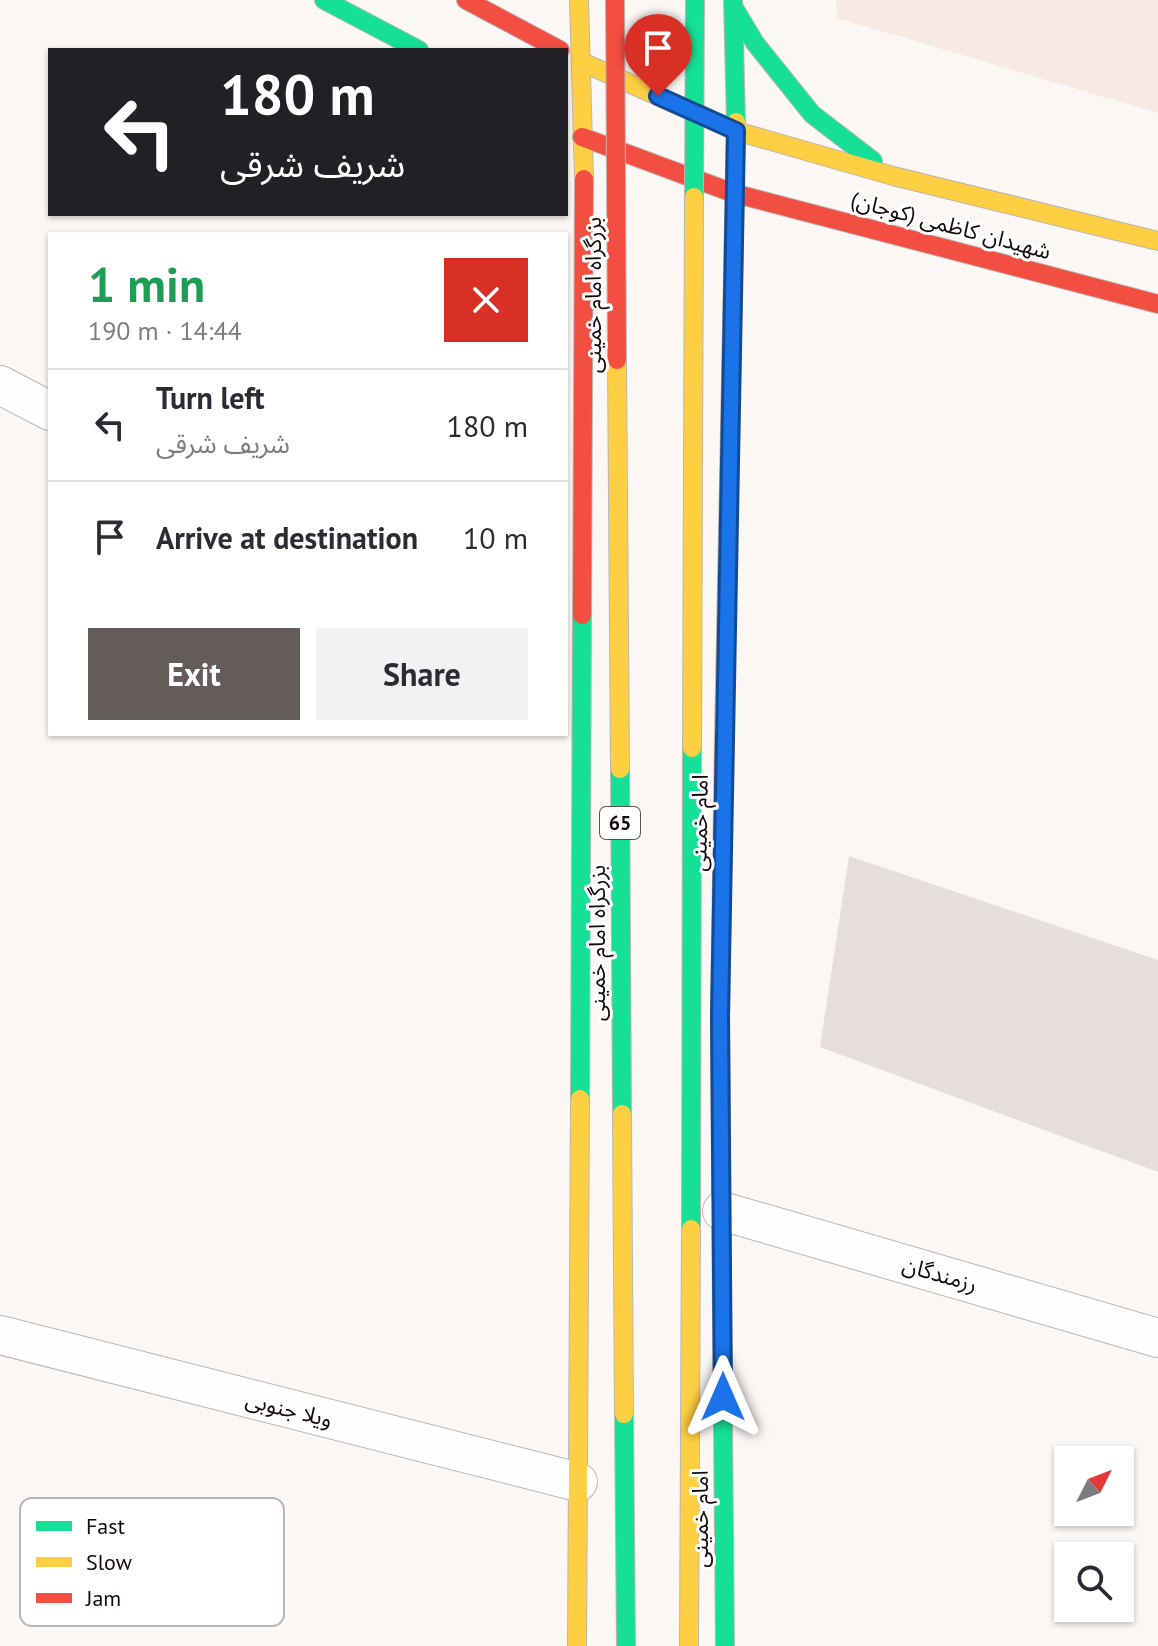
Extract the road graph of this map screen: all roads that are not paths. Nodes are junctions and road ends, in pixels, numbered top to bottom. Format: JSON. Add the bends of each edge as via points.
{"nodes":[{"id":1,"x":324,"y":0,"type":"edge"},
{"id":2,"x":466,"y":0,"type":"edge"},
{"id":3,"x":579,"y":0,"type":"edge"},
{"id":4,"x":615,"y":0,"type":"edge"},
{"id":5,"x":695,"y":0,"type":"edge"},
{"id":6,"x":734,"y":4,"type":"edge"},
{"id":7,"x":415,"y":48,"type":"edge"},
{"id":8,"x":556,"y":48,"type":"edge"},
{"id":9,"x":573,"y":57,"type":"edge"},
{"id":10,"x":568,"y":129,"type":"edge"},
{"id":11,"x":736,"y":131,"type":"junction"},
{"id":12,"x":584,"y":137,"type":"junction"},
{"id":13,"x":893,"y":176,"type":"junction"},
{"id":14,"x":733,"y":193,"type":"junction"},
{"id":15,"x":1158,"y":241,"type":"edge"},
{"id":16,"x":1158,"y":304,"type":"edge"},
{"id":17,"x":0,"y":385,"type":"edge"},
{"id":18,"x":48,"y":410,"type":"edge"},
{"id":19,"x":573,"y":681,"type":"edge"},
{"id":20,"x":722,"y":1211,"type":"junction"},
{"id":21,"x":0,"y":1335,"type":"edge"},
{"id":22,"x":1158,"y":1338,"type":"edge"},
{"id":23,"x":578,"y":1482,"type":"junction"},
{"id":24,"x":577,"y":1646,"type":"edge"},
{"id":25,"x":626,"y":1646,"type":"edge"},
{"id":26,"x":689,"y":1646,"type":"edge"},
{"id":27,"x":725,"y":1646,"type":"edge"}],
"edges":[{"from":1,"to":7,"type":"main road"},
{"from":2,"to":8,"type":"main road"},
{"from":3,"to":9,"type":"main road"},
{"from":4,"to":25,"type":"main road","name":"بزرگراه امام خمینی","number":"65","bridge":true},
{"from":5,"to":26,"type":"main road","bridge":true},
{"from":6,"to":11,"type":"main road","name":"امام خمینی"},
{"from":6,"to":13,"type":"main road","via":[[755,43],[812,114]]},
{"from":9,"to":11,"type":"main road","name":"شهیدان کاظمی (کوجان)"},
{"from":9,"to":12,"type":"main road"},
{"from":10,"to":12,"type":"main road","name":"شهیدان کاظمی (کوجان)"},
{"from":11,"to":13,"type":"main road","name":"شهیدان کاظمی (کوجان)"},
{"from":11,"to":14,"type":"main road","name":"امام خمینی"},
{"from":12,"to":14,"type":"main road","name":"شهیدان کاظمی (کوجان)"},
{"from":12,"to":19,"type":"main road"},
{"from":13,"to":15,"type":"main road","name":"شهیدان کاظمی (کوجان)"},
{"from":14,"to":16,"type":"main road","name":"شهیدان کاظمی (کوجان)"},
{"from":14,"to":20,"type":"main road","name":"امام خمینی","via":[[720,1016]]},
{"from":17,"to":18,"type":"street"},
{"from":19,"to":23,"type":"main road"},
{"from":20,"to":22,"type":"street","name":"رزمندگان"},
{"from":20,"to":27,"type":"main road","name":"امام خمینی"},
{"from":21,"to":23,"type":"street","name":"ویلا جنوبی"},
{"from":23,"to":24,"type":"main road"}]}
